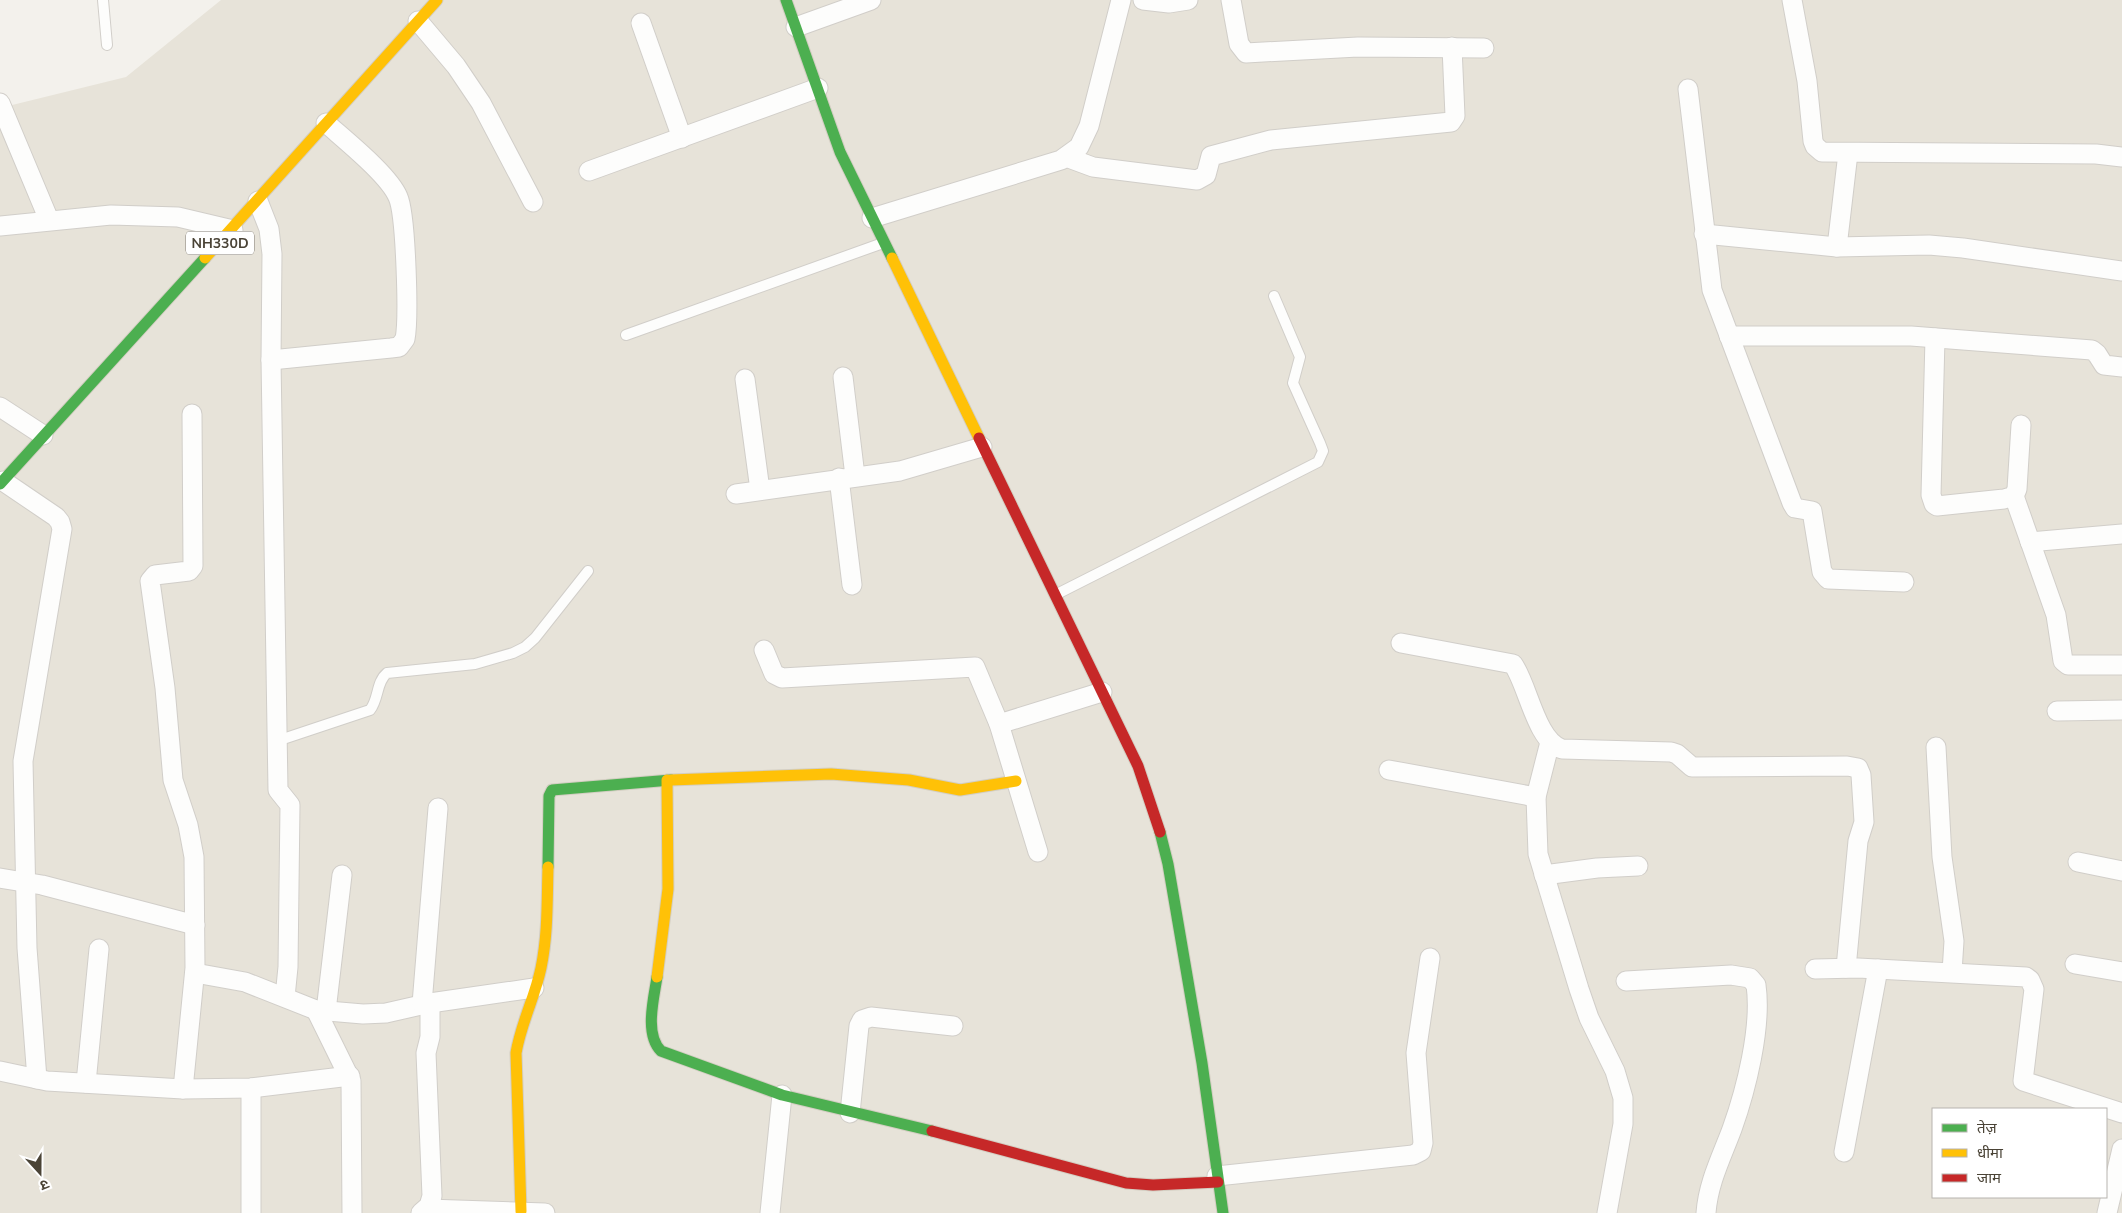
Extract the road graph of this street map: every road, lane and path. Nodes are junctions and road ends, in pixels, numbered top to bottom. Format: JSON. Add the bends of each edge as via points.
{"nodes":[{"id":1,"x":103,"y":0,"type":"edge"},
{"id":2,"x":437,"y":0,"type":"edge"},
{"id":3,"x":786,"y":0,"type":"edge"},
{"id":4,"x":871,"y":0,"type":"edge"},
{"id":5,"x":1122,"y":0,"type":"edge"},
{"id":6,"x":1143,"y":0,"type":"edge"},
{"id":7,"x":1188,"y":0,"type":"edge"},
{"id":8,"x":1231,"y":0,"type":"edge"},
{"id":9,"x":1792,"y":0,"type":"edge"},
{"id":10,"x":418,"y":21,"type":"junction"},
{"id":11,"x":641,"y":23,"type":"dead end"},
{"id":12,"x":796,"y":27,"type":"junction"},
{"id":13,"x":107,"y":45,"type":"dead end"},
{"id":14,"x":1452,"y":47,"type":"junction"},
{"id":15,"x":1484,"y":48,"type":"dead end"},
{"id":16,"x":818,"y":88,"type":"junction"},
{"id":17,"x":1688,"y":89,"type":"dead end"},
{"id":18,"x":0,"y":104,"type":"edge"},
{"id":19,"x":326,"y":123,"type":"junction"},
{"id":20,"x":682,"y":138,"type":"junction"},
{"id":21,"x":1848,"y":153,"type":"junction"},
{"id":22,"x":2122,"y":156,"type":"edge"},
{"id":23,"x":1066,"y":157,"type":"junction"},
{"id":24,"x":589,"y":171,"type":"dead end"},
{"id":25,"x":258,"y":201,"type":"junction"},
{"id":26,"x":534,"y":202,"type":"dead end"},
{"id":27,"x":872,"y":218,"type":"junction"},
{"id":28,"x":49,"y":220,"type":"junction"},
{"id":29,"x":0,"y":226,"type":"edge"},
{"id":30,"x":233,"y":230,"type":"junction"},
{"id":31,"x":1704,"y":234,"type":"junction"},
{"id":32,"x":884,"y":242,"type":"junction"},
{"id":33,"x":1837,"y":247,"type":"junction"},
{"id":34,"x":2122,"y":271,"type":"edge"},
{"id":35,"x":1274,"y":296,"type":"dead end"},
{"id":36,"x":626,"y":335,"type":"dead end"},
{"id":37,"x":1729,"y":336,"type":"junction"},
{"id":38,"x":1935,"y":338,"type":"junction"},
{"id":39,"x":271,"y":360,"type":"junction"},
{"id":40,"x":2122,"y":367,"type":"edge"},
{"id":41,"x":843,"y":377,"type":"dead end"},
{"id":42,"x":745,"y":379,"type":"dead end"},
{"id":43,"x":0,"y":407,"type":"edge"},
{"id":44,"x":192,"y":414,"type":"dead end"},
{"id":45,"x":2021,"y":425,"type":"dead end"},
{"id":46,"x":42,"y":435,"type":"junction"},
{"id":47,"x":982,"y":447,"type":"junction"},
{"id":48,"x":847,"y":477,"type":"junction"},
{"id":49,"x":2,"y":482,"type":"edge"},
{"id":50,"x":760,"y":490,"type":"junction"},
{"id":51,"x":736,"y":494,"type":"dead end"},
{"id":52,"x":2014,"y":496,"type":"junction"},
{"id":53,"x":2122,"y":534,"type":"edge"},
{"id":54,"x":2030,"y":542,"type":"junction"},
{"id":55,"x":588,"y":571,"type":"dead end"},
{"id":56,"x":1904,"y":582,"type":"dead end"},
{"id":57,"x":852,"y":585,"type":"dead end"},
{"id":58,"x":1055,"y":595,"type":"junction"},
{"id":59,"x":1401,"y":643,"type":"dead end"},
{"id":60,"x":764,"y":650,"type":"dead end"},
{"id":61,"x":2122,"y":665,"type":"edge"},
{"id":62,"x":1102,"y":692,"type":"junction"},
{"id":63,"x":2122,"y":710,"type":"edge"},
{"id":64,"x":2057,"y":711,"type":"dead end"},
{"id":65,"x":999,"y":724,"type":"junction"},
{"id":66,"x":277,"y":741,"type":"junction"},
{"id":67,"x":1550,"y":742,"type":"junction"},
{"id":68,"x":1936,"y":747,"type":"dead end"},
{"id":69,"x":1389,"y":770,"type":"dead end"},
{"id":70,"x":667,"y":780,"type":"junction"},
{"id":71,"x":1016,"y":781,"type":"junction"},
{"id":72,"x":1536,"y":797,"type":"junction"},
{"id":73,"x":438,"y":808,"type":"dead end"},
{"id":74,"x":1038,"y":852,"type":"dead end"},
{"id":75,"x":2078,"y":862,"type":"dead end"},
{"id":76,"x":1638,"y":866,"type":"dead end"},
{"id":77,"x":2122,"y":871,"type":"edge"},
{"id":78,"x":342,"y":875,"type":"dead end"},
{"id":79,"x":1544,"y":875,"type":"junction"},
{"id":80,"x":0,"y":878,"type":"edge"},
{"id":81,"x":25,"y":882,"type":"junction"},
{"id":82,"x":195,"y":925,"type":"junction"},
{"id":83,"x":99,"y":948,"type":"dead end"},
{"id":84,"x":1430,"y":958,"type":"dead end"},
{"id":85,"x":2075,"y":964,"type":"dead end"},
{"id":86,"x":1846,"y":968,"type":"junction"},
{"id":87,"x":1815,"y":969,"type":"dead end"},
{"id":88,"x":1878,"y":969,"type":"junction"},
{"id":89,"x":1952,"y":972,"type":"junction"},
{"id":90,"x":2122,"y":972,"type":"edge"},
{"id":91,"x":195,"y":974,"type":"junction"},
{"id":92,"x":1626,"y":981,"type":"dead end"},
{"id":93,"x":534,"y":988,"type":"junction"},
{"id":94,"x":285,"y":997,"type":"junction"},
{"id":95,"x":426,"y":1004,"type":"junction"},
{"id":96,"x":321,"y":1010,"type":"junction"},
{"id":97,"x":953,"y":1026,"type":"dead end"},
{"id":98,"x":0,"y":1071,"type":"edge"},
{"id":99,"x":350,"y":1076,"type":"junction"},
{"id":100,"x":37,"y":1079,"type":"junction"},
{"id":101,"x":86,"y":1084,"type":"junction"},
{"id":102,"x":251,"y":1088,"type":"junction"},
{"id":103,"x":183,"y":1089,"type":"junction"},
{"id":104,"x":782,"y":1095,"type":"junction"},
{"id":105,"x":2107,"y":1108,"type":"edge"},
{"id":106,"x":2107,"y":1108,"type":"edge"},
{"id":107,"x":850,"y":1113,"type":"junction"},
{"id":108,"x":2122,"y":1113,"type":"edge"},
{"id":109,"x":2122,"y":1149,"type":"edge"},
{"id":110,"x":1844,"y":1152,"type":"dead end"},
{"id":111,"x":1218,"y":1179,"type":"junction"},
{"id":112,"x":424,"y":1211,"type":"edge"},
{"id":113,"x":521,"y":1211,"type":"junction"},
{"id":114,"x":251,"y":1213,"type":"edge"},
{"id":115,"x":352,"y":1213,"type":"edge"},
{"id":116,"x":545,"y":1213,"type":"edge"},
{"id":117,"x":770,"y":1213,"type":"edge"},
{"id":118,"x":1223,"y":1213,"type":"edge"},
{"id":119,"x":1607,"y":1213,"type":"edge"},
{"id":120,"x":1706,"y":1213,"type":"edge"},
{"id":121,"x":2107,"y":1213,"type":"edge"}],
"edges":[{"from":1,"to":13,"type":"lane"},
{"from":2,"to":10,"type":"main road","number":"NH330D"},
{"from":3,"to":12,"type":"main road"},
{"from":4,"to":12,"type":"street"},
{"from":5,"to":23,"type":"street","via":[[1086,133],[1079,147]]},
{"from":6,"to":7,"type":"street","via":[[1169,3]]},
{"from":8,"to":14,"type":"street","via":[[1239,44],[1246,53],[1358,47]]},
{"from":9,"to":21,"type":"street","via":[[1807,82],[1813,141],[1822,152]]},
{"from":10,"to":19,"type":"main road","number":"NH330D"},
{"from":10,"to":26,"type":"street","via":[[456,66],[481,103]]},
{"from":11,"to":20,"type":"street"},
{"from":12,"to":16,"type":"main road"},
{"from":14,"to":15,"type":"street"},
{"from":14,"to":23,"type":"street","via":[[1455,116],[1451,122],[1310,134],[1248,144],[1210,156],[1206,175],[1197,180],[1093,167]]},
{"from":16,"to":20,"type":"street"},
{"from":16,"to":27,"type":"main road","via":[[840,152]]},
{"from":17,"to":31,"type":"street"},
{"from":18,"to":28,"type":"street"},
{"from":19,"to":25,"type":"main road","number":"NH330D"},
{"from":19,"to":39,"type":"street","via":[[388,181],[398,197],[404,235],[406,339],[391,348]]},
{"from":20,"to":24,"type":"street"},
{"from":21,"to":22,"type":"street"},
{"from":21,"to":33,"type":"street"},
{"from":23,"to":27,"type":"street"},
{"from":25,"to":30,"type":"main road","number":"NH330D"},
{"from":25,"to":39,"type":"street","via":[[269,229],[272,254]]},
{"from":27,"to":32,"type":"main road"},
{"from":28,"to":29,"type":"street"},
{"from":28,"to":30,"type":"street","via":[[111,215],[178,217]]},
{"from":30,"to":46,"type":"main road","number":"NH330D"},
{"from":31,"to":33,"type":"street"},
{"from":31,"to":37,"type":"street","via":[[1712,290]]},
{"from":32,"to":36,"type":"lane"},
{"from":32,"to":47,"type":"main road"},
{"from":33,"to":34,"type":"street","via":[[1929,245]]},
{"from":35,"to":58,"type":"lane","via":[[1300,357],[1294,383],[1320,443],[1322,451],[1318,462]]},
{"from":37,"to":38,"type":"street"},
{"from":37,"to":56,"type":"street","via":[[1792,504],[1813,514],[1824,575],[1834,580]]},
{"from":38,"to":40,"type":"street","via":[[2092,350],[2104,365]]},
{"from":38,"to":52,"type":"street","via":[[1931,495],[1934,504]]},
{"from":39,"to":66,"type":"street"},
{"from":41,"to":48,"type":"street"},
{"from":42,"to":50,"type":"street"},
{"from":43,"to":46,"type":"street"},
{"from":44,"to":82,"type":"street","via":[[193,566],[188,571],[155,575],[150,581],[165,688],[173,780],[188,825],[194,858]]},
{"from":45,"to":52,"type":"street"},
{"from":46,"to":49,"type":"main road","number":"NH330D"},
{"from":47,"to":48,"type":"street","via":[[915,468]]},
{"from":47,"to":58,"type":"main road"},
{"from":48,"to":50,"type":"street"},
{"from":48,"to":57,"type":"street"},
{"from":49,"to":81,"type":"street","via":[[56,517],[62,529],[23,761]]},
{"from":50,"to":51,"type":"street"},
{"from":52,"to":54,"type":"street"},
{"from":53,"to":54,"type":"street"},
{"from":54,"to":61,"type":"street","via":[[2056,615],[2065,664]]},
{"from":55,"to":66,"type":"lane","via":[[525,647],[498,659],[474,664],[387,673],[381,680],[370,710]]},
{"from":58,"to":62,"type":"main road"},
{"from":59,"to":67,"type":"street","via":[[1512,664]]},
{"from":60,"to":65,"type":"street","via":[[774,674],[782,678],[972,666]]},
{"from":62,"to":65,"type":"street"},
{"from":62,"to":111,"type":"main road","via":[[1138,766],[1168,864]]},
{"from":63,"to":64,"type":"street"},
{"from":65,"to":71,"type":"street"},
{"from":66,"to":94,"type":"street","via":[[278,790],[290,804]]},
{"from":67,"to":72,"type":"street"},
{"from":67,"to":86,"type":"street","via":[[1555,747],[1571,750],[1674,753],[1692,767],[1858,768],[1864,822],[1858,841]]},
{"from":68,"to":89,"type":"street","via":[[1942,857],[1954,941]]},
{"from":69,"to":72,"type":"street"},
{"from":70,"to":71,"type":"main road","via":[[831,774],[893,778],[960,790]]},
{"from":70,"to":93,"type":"main road","via":[[556,788],[550,793],[547,927],[541,969]]},
{"from":70,"to":104,"type":"main road","via":[[668,889],[653,1004],[655,1044],[661,1052]]},
{"from":71,"to":74,"type":"street"},
{"from":72,"to":79,"type":"street","via":[[1537,846]]},
{"from":73,"to":95,"type":"street"},
{"from":75,"to":77,"type":"street"},
{"from":76,"to":79,"type":"street"},
{"from":78,"to":96,"type":"street"},
{"from":79,"to":119,"type":"street","via":[[1586,1011],[1614,1070],[1623,1098],[1623,1124]]},
{"from":80,"to":81,"type":"street"},
{"from":81,"to":82,"type":"street"},
{"from":81,"to":100,"type":"street"},
{"from":82,"to":91,"type":"street"},
{"from":83,"to":101,"type":"street"},
{"from":84,"to":111,"type":"street","via":[[1416,1053],[1421,1151],[1413,1156]]},
{"from":85,"to":90,"type":"street"},
{"from":86,"to":87,"type":"street"},
{"from":86,"to":88,"type":"street"},
{"from":88,"to":89,"type":"street"},
{"from":88,"to":110,"type":"street"},
{"from":89,"to":106,"type":"street","via":[[2019,975],[2030,980],[2033,994],[2023,1081]]},
{"from":91,"to":94,"type":"street","via":[[245,982]]},
{"from":91,"to":103,"type":"street"},
{"from":92,"to":120,"type":"street","via":[[1731,975],[1750,978],[1756,985],[1747,1080],[1713,1179]]},
{"from":93,"to":95,"type":"street"},
{"from":93,"to":113,"type":"main road","via":[[521,1025],[516,1053]]},
{"from":94,"to":96,"type":"street"},
{"from":95,"to":96,"type":"street","via":[[374,1014]]},
{"from":95,"to":112,"type":"street","via":[[430,1037],[426,1053],[432,1196]]},
{"from":96,"to":99,"type":"street"},
{"from":97,"to":107,"type":"street","via":[[871,1017],[862,1020]]},
{"from":98,"to":100,"type":"street"},
{"from":99,"to":102,"type":"street"},
{"from":99,"to":115,"type":"street"},
{"from":100,"to":101,"type":"street"},
{"from":101,"to":103,"type":"street"},
{"from":102,"to":103,"type":"street"},
{"from":102,"to":114,"type":"street"},
{"from":104,"to":107,"type":"main road"},
{"from":104,"to":117,"type":"street"},
{"from":105,"to":108,"type":"street"},
{"from":107,"to":111,"type":"main road","via":[[951,1136],[1126,1184],[1153,1186]]},
{"from":109,"to":121,"type":"street"},
{"from":111,"to":118,"type":"main road"},
{"from":112,"to":113,"type":"street"},
{"from":113,"to":116,"type":"street"}]}
